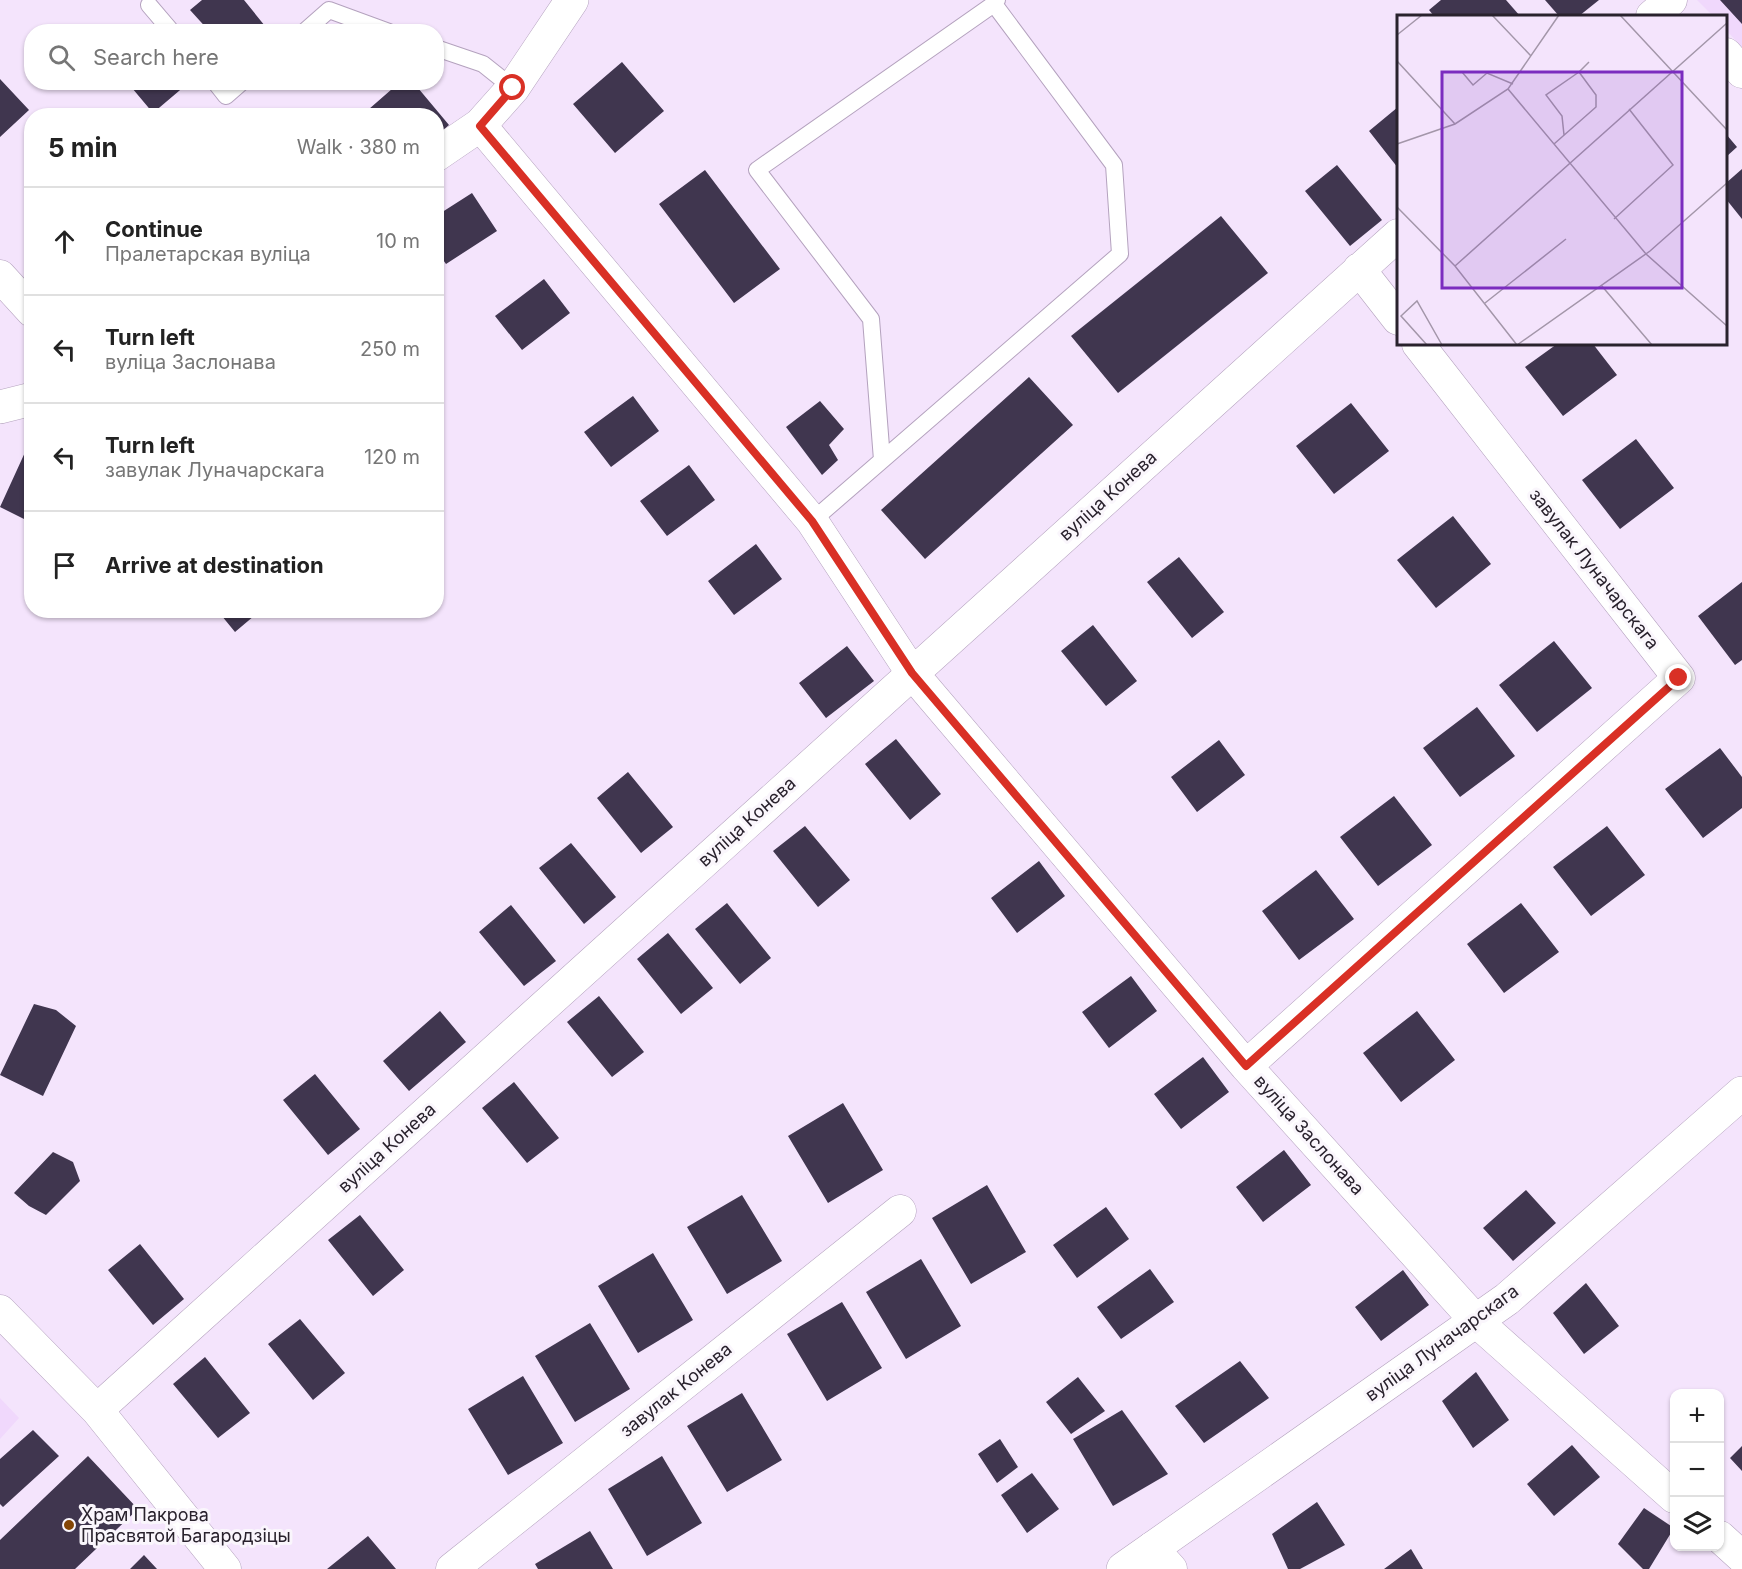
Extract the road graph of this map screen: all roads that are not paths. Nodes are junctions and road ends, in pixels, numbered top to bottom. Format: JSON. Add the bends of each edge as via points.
{"nodes":[{"id":1,"x":572,"y":0,"type":"edge"},
{"id":2,"x":1671,"y":0,"type":"edge"},
{"id":3,"x":1675,"y":0,"type":"edge"},
{"id":4,"x":996,"y":2,"type":"edge"},
{"id":5,"x":149,"y":5,"type":"dead end"},
{"id":6,"x":1653,"y":15,"type":"edge"},
{"id":7,"x":1690,"y":15,"type":"edge"},
{"id":8,"x":165,"y":24,"type":"edge"},
{"id":9,"x":313,"y":24,"type":"edge"},
{"id":10,"x":367,"y":24,"type":"edge"},
{"id":11,"x":444,"y":51,"type":"edge"},
{"id":12,"x":1727,"y":56,"type":"edge"},
{"id":13,"x":1742,"y":72,"type":"edge"},
{"id":14,"x":513,"y":88,"type":"junction"},
{"id":15,"x":221,"y":90,"type":"edge"},
{"id":16,"x":233,"y":90,"type":"edge"},
{"id":17,"x":480,"y":126,"type":"junction"},
{"id":18,"x":444,"y":150,"type":"edge"},
{"id":19,"x":1397,"y":236,"type":"edge"},
{"id":20,"x":1359,"y":269,"type":"junction"},
{"id":21,"x":0,"y":276,"type":"edge"},
{"id":22,"x":24,"y":302,"type":"edge"},
{"id":23,"x":1397,"y":318,"type":"edge"},
{"id":24,"x":1419,"y":345,"type":"edge"},
{"id":25,"x":24,"y":401,"type":"edge"},
{"id":26,"x":0,"y":407,"type":"edge"},
{"id":27,"x":882,"y":460,"type":"junction"},
{"id":28,"x":812,"y":521,"type":"junction"},
{"id":29,"x":912,"y":673,"type":"junction"},
{"id":30,"x":1246,"y":1066,"type":"junction"},
{"id":31,"x":1742,"y":1093,"type":"edge"},
{"id":32,"x":900,"y":1210,"type":"dead end"},
{"id":33,"x":0,"y":1311,"type":"edge"},
{"id":34,"x":1478,"y":1322,"type":"junction"},
{"id":35,"x":96,"y":1410,"type":"junction"},
{"id":36,"x":1670,"y":1493,"type":"edge"},
{"id":37,"x":1724,"y":1541,"type":"edge"},
{"id":38,"x":1742,"y":1557,"type":"edge"},
{"id":39,"x":1161,"y":1558,"type":"edge"},
{"id":40,"x":225,"y":1569,"type":"edge"},
{"id":41,"x":452,"y":1569,"type":"edge"},
{"id":42,"x":1123,"y":1569,"type":"edge"}],
"edges":[{"from":1,"to":14,"type":"street"},
{"from":2,"to":6,"type":"street"},
{"from":3,"to":7,"type":"street"},
{"from":4,"to":27,"type":"lane","via":[[1114,165],[1120,254]]},
{"from":4,"to":27,"type":"lane","via":[[756,170],[871,319]]},
{"from":5,"to":8,"type":"lane"},
{"from":9,"to":10,"type":"lane","via":[[329,10]]},
{"from":11,"to":14,"type":"lane","via":[[483,64]]},
{"from":12,"to":13,"type":"street"},
{"from":14,"to":17,"type":"street"},
{"from":15,"to":16,"type":"lane","via":[[226,96]]},
{"from":17,"to":18,"type":"street"},
{"from":17,"to":28,"type":"street","name":"вуліца Заслонава"},
{"from":19,"to":20,"type":"street","name":"вуліца Конева"},
{"from":20,"to":23,"type":"street"},
{"from":20,"to":29,"type":"street","name":"вуліца Конева"},
{"from":21,"to":22,"type":"street"},
{"from":24,"to":30,"type":"street","name":"завулак Луначарскага","via":[[1679,678]]},
{"from":25,"to":26,"type":"street"},
{"from":27,"to":28,"type":"lane"},
{"from":28,"to":29,"type":"street","name":"вуліца Заслонава"},
{"from":29,"to":30,"type":"street","name":"вуліца Заслонава"},
{"from":29,"to":35,"type":"street","name":"вуліца Конева"},
{"from":30,"to":34,"type":"street","name":"вуліца Заслонава"},
{"from":31,"to":34,"type":"street","name":"вуліца Луначарскага"},
{"from":32,"to":41,"type":"street","name":"завулак Конева"},
{"from":33,"to":35,"type":"street"},
{"from":34,"to":36,"type":"street","name":"вуліца Заслонава"},
{"from":34,"to":39,"type":"street","name":"вуліца Луначарскага"},
{"from":35,"to":40,"type":"street"},
{"from":37,"to":38,"type":"street"},
{"from":39,"to":42,"type":"street","name":"вуліца Луначарскага"}]}
